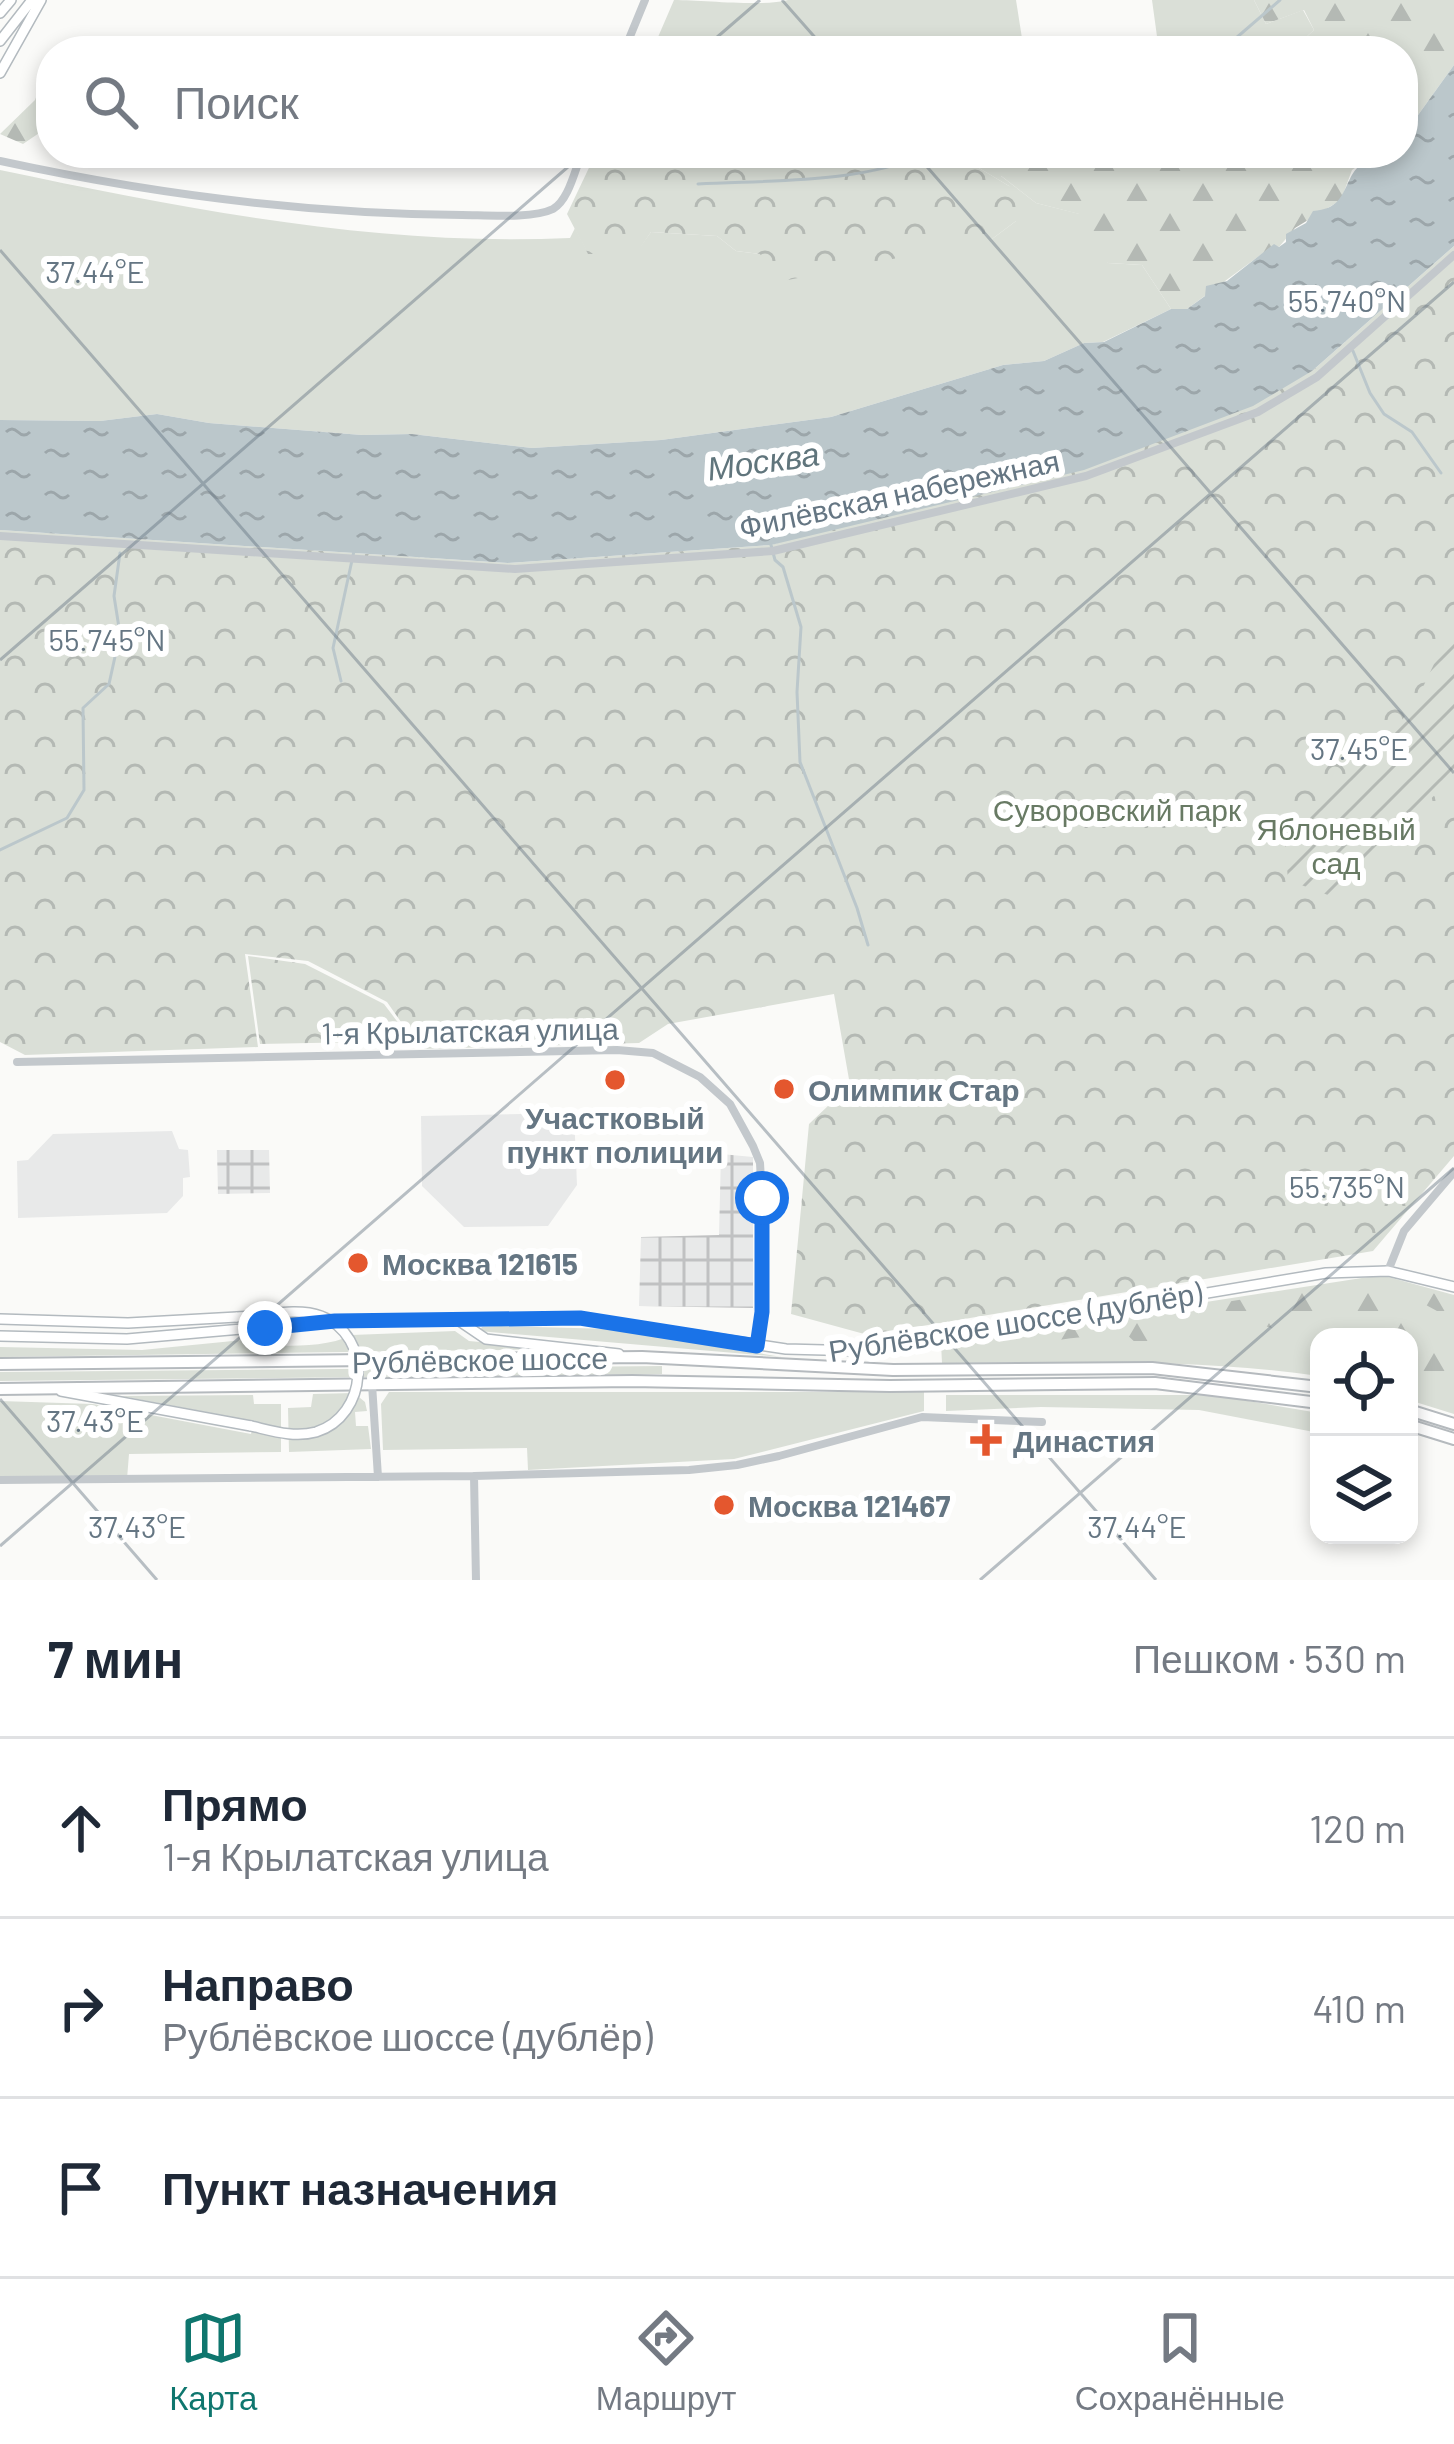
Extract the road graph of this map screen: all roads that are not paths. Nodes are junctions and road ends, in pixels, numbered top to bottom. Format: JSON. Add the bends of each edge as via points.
{"nodes":[{"id":1,"x":11,"y":0,"type":"edge"},
{"id":2,"x":37,"y":0,"type":"edge"},
{"id":3,"x":645,"y":0,"type":"edge"},
{"id":4,"x":0,"y":13,"type":"edge"},
{"id":5,"x":630,"y":36,"type":"edge"},
{"id":6,"x":0,"y":41,"type":"edge"},
{"id":7,"x":0,"y":73,"type":"edge"},
{"id":8,"x":0,"y":160,"type":"edge"},
{"id":9,"x":36,"y":167,"type":"edge"},
{"id":10,"x":40,"y":168,"type":"edge"},
{"id":11,"x":576,"y":168,"type":"edge"},
{"id":12,"x":1454,"y":255,"type":"edge"},
{"id":13,"x":0,"y":536,"type":"edge"},
{"id":14,"x":17,"y":1062,"type":"dead end"},
{"id":15,"x":1454,"y":1172,"type":"edge"},
{"id":16,"x":1388,"y":1271,"type":"junction"},
{"id":17,"x":1454,"y":1287,"type":"edge"},
{"id":18,"x":0,"y":1319,"type":"edge"},
{"id":19,"x":458,"y":1320,"type":"junction"},
{"id":20,"x":0,"y":1336,"type":"edge"},
{"id":21,"x":757,"y":1346,"type":"junction"},
{"id":22,"x":642,"y":1357,"type":"junction"},
{"id":23,"x":0,"y":1364,"type":"edge"},
{"id":24,"x":372,"y":1384,"type":"junction"},
{"id":25,"x":1310,"y":1387,"type":"edge"},
{"id":26,"x":0,"y":1389,"type":"edge"},
{"id":27,"x":50,"y":1390,"type":"junction"},
{"id":28,"x":1310,"y":1402,"type":"edge"},
{"id":29,"x":1418,"y":1413,"type":"edge"},
{"id":30,"x":1042,"y":1423,"type":"dead end"},
{"id":31,"x":1454,"y":1424,"type":"edge"},
{"id":32,"x":1418,"y":1428,"type":"edge"},
{"id":33,"x":1454,"y":1439,"type":"edge"},
{"id":34,"x":378,"y":1477,"type":"junction"},
{"id":35,"x":474,"y":1477,"type":"junction"},
{"id":36,"x":0,"y":1480,"type":"edge"},
{"id":37,"x":476,"y":1580,"type":"edge"}],
"edges":[{"from":1,"to":4,"type":"main road"},
{"from":2,"to":6,"type":"main road"},
{"from":2,"to":7,"type":"main road"},
{"from":3,"to":5,"type":"street"},
{"from":8,"to":9,"type":"street"},
{"from":10,"to":11,"type":"street","via":[[256,205],[497,215],[552,209]]},
{"from":12,"to":13,"type":"street","name":"Филёвская набережная","via":[[1317,376],[1258,412],[1086,476],[773,551],[515,568]]},
{"from":14,"to":21,"type":"street","name":"1-я Крылатская улица","via":[[653,1053],[730,1104],[760,1163]]},
{"from":15,"to":16,"type":"street","via":[[1404,1231]]},
{"from":16,"to":17,"type":"main road","name":"Рублёвское шоссе (дублёр)"},
{"from":16,"to":21,"type":"main road","name":"Рублёвское шоссе (дублёр)","via":[[1326,1273],[862,1351]]},
{"from":18,"to":27,"type":"main road","bridge":true,"via":[[128,1323],[302,1313],[332,1323],[358,1361],[347,1409],[313,1433]]},
{"from":19,"to":20,"type":"main road","name":"Рублёвское шоссе (дублёр)","via":[[335,1321],[127,1339]]},
{"from":19,"to":21,"type":"main road","name":"Рублёвское шоссе (дублёр)","via":[[608,1320]]},
{"from":19,"to":22,"type":"main road","via":[[486,1339]]},
{"from":22,"to":23,"type":"main road","name":"Рублёвское шоссе"},
{"from":22,"to":25,"type":"main road","name":"Рублёвское шоссе","via":[[892,1370],[1152,1368]]},
{"from":24,"to":27,"type":"main road","name":"Рублёвское шоссе"},
{"from":24,"to":28,"type":"main road","name":"Рублёвское шоссе","via":[[1154,1383]]},
{"from":24,"to":34,"type":"street"},
{"from":26,"to":27,"type":"main road","name":"Рублёвское шоссе"},
{"from":29,"to":31,"type":"main road"},
{"from":30,"to":35,"type":"street","via":[[922,1417],[737,1466]]},
{"from":32,"to":33,"type":"main road"},
{"from":34,"to":35,"type":"street"},
{"from":34,"to":36,"type":"street"},
{"from":35,"to":37,"type":"street"}]}
